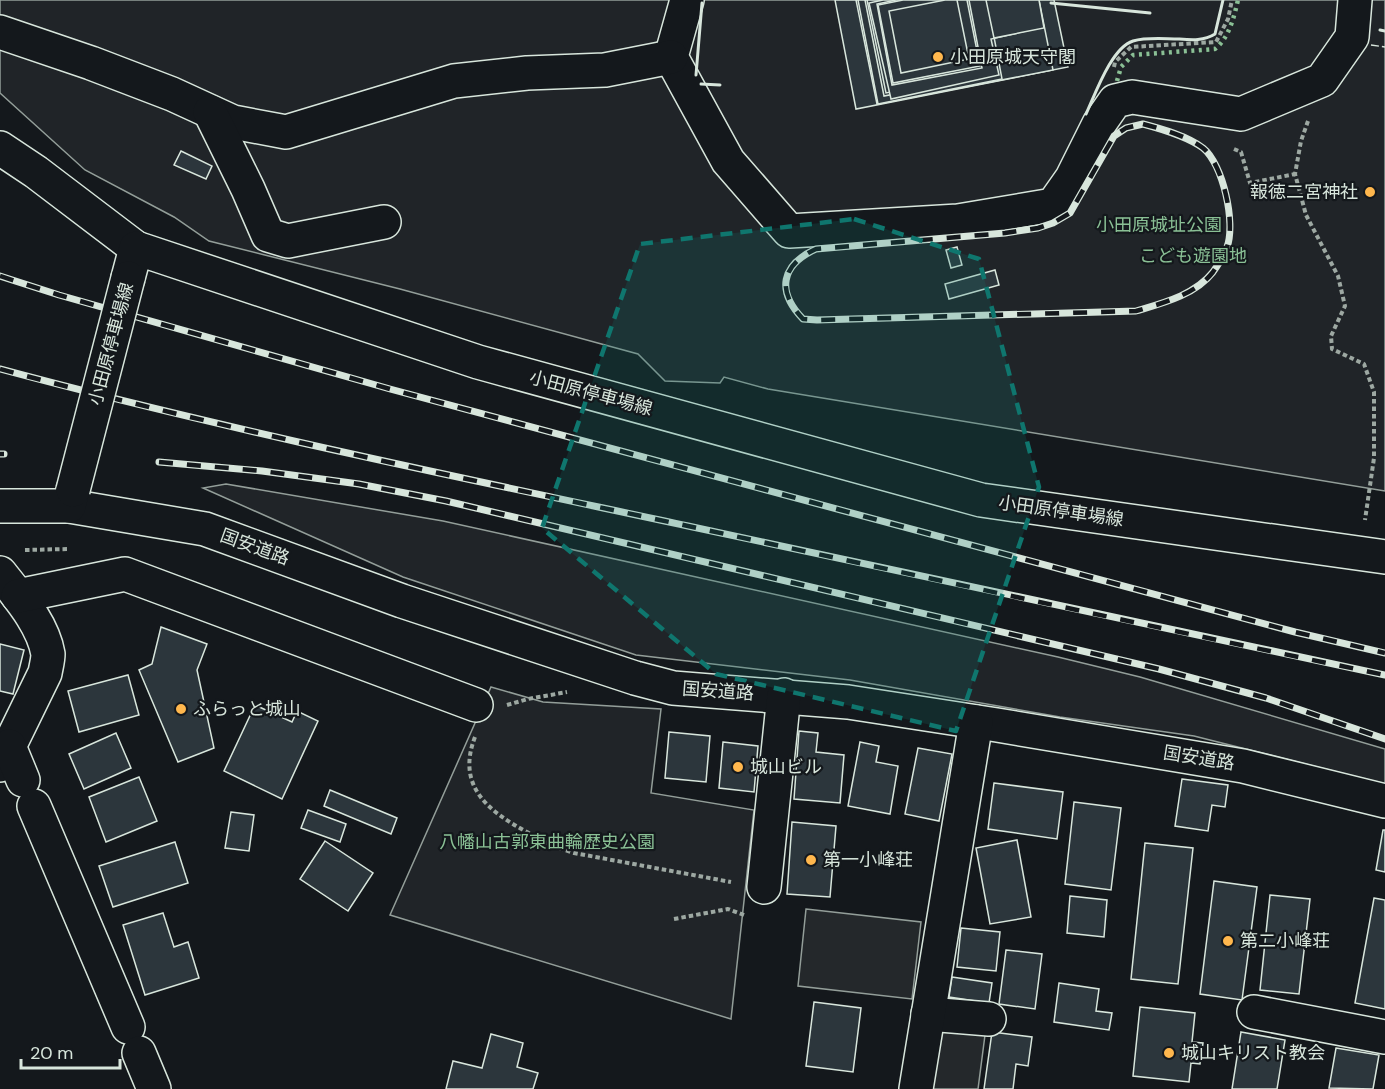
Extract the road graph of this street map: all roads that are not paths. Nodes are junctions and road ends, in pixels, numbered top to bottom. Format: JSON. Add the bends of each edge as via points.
{"nodes":[{"id":1,"x":687,"y":0,"type":"edge"},
{"id":2,"x":1355,"y":0,"type":"edge"},
{"id":3,"x":0,"y":32,"type":"edge"},
{"id":4,"x":671,"y":57,"type":"junction"},
{"id":5,"x":210,"y":112,"type":"junction"},
{"id":6,"x":0,"y":148,"type":"edge"},
{"id":7,"x":384,"y":222,"type":"dead end"},
{"id":8,"x":132,"y":263,"type":"junction"},
{"id":9,"x":71,"y":498,"type":"junction"},
{"id":10,"x":0,"y":506,"type":"edge"},
{"id":11,"x":1385,"y":557,"type":"edge"},
{"id":12,"x":9,"y":584,"type":"edge"},
{"id":13,"x":784,"y":695,"type":"junction"},
{"id":14,"x":486,"y":715,"type":"road end"},
{"id":15,"x":976,"y":722,"type":"junction"},
{"id":16,"x":17,"y":775,"type":"edge"},
{"id":17,"x":1385,"y":801,"type":"edge"},
{"id":18,"x":764,"y":888,"type":"road end"},
{"id":19,"x":1254,"y":1012,"type":"dead end"},
{"id":20,"x":928,"y":1014,"type":"junction"},
{"id":21,"x":989,"y":1019,"type":"dead end"},
{"id":22,"x":1385,"y":1037,"type":"edge"},
{"id":23,"x":154,"y":1089,"type":"edge"},
{"id":24,"x":916,"y":1089,"type":"edge"}],
"edges":[{"from":1,"to":4,"type":"street"},
{"from":2,"to":4,"type":"street","via":[[1352,37],[1322,80],[1241,114],[1132,97],[1114,101],[1053,206],[958,221],[789,231],[728,161]]},
{"from":3,"to":5,"type":"street","via":[[91,63]]},
{"from":4,"to":5,"type":"street","via":[[605,70],[454,81],[286,132],[233,122]]},
{"from":5,"to":7,"type":"street","via":[[268,235],[288,241]]},
{"from":6,"to":8,"type":"street","via":[[36,172]]},
{"from":8,"to":9,"type":"street","name":"小田原停車場線","bridge":true},
{"from":8,"to":11,"type":"street","name":"小田原停車場線","via":[[981,500]]},
{"from":9,"to":10,"type":"street"},
{"from":9,"to":13,"type":"street","name":"国安道路","via":[[205,529],[402,601],[635,678],[673,688]]},
{"from":12,"to":14,"type":"street","via":[[125,574]]},
{"from":12,"to":16,"type":"street","via":[[43,636],[48,657]]},
{"from":13,"to":15,"type":"street","name":"国安道路"},
{"from":13,"to":18,"type":"street"},
{"from":15,"to":17,"type":"street","name":"国安道路","via":[[1243,766]]},
{"from":15,"to":20,"type":"street"},
{"from":16,"to":23,"type":"street"},
{"from":19,"to":22,"type":"street"},
{"from":20,"to":21,"type":"street"},
{"from":20,"to":24,"type":"street"}]}
